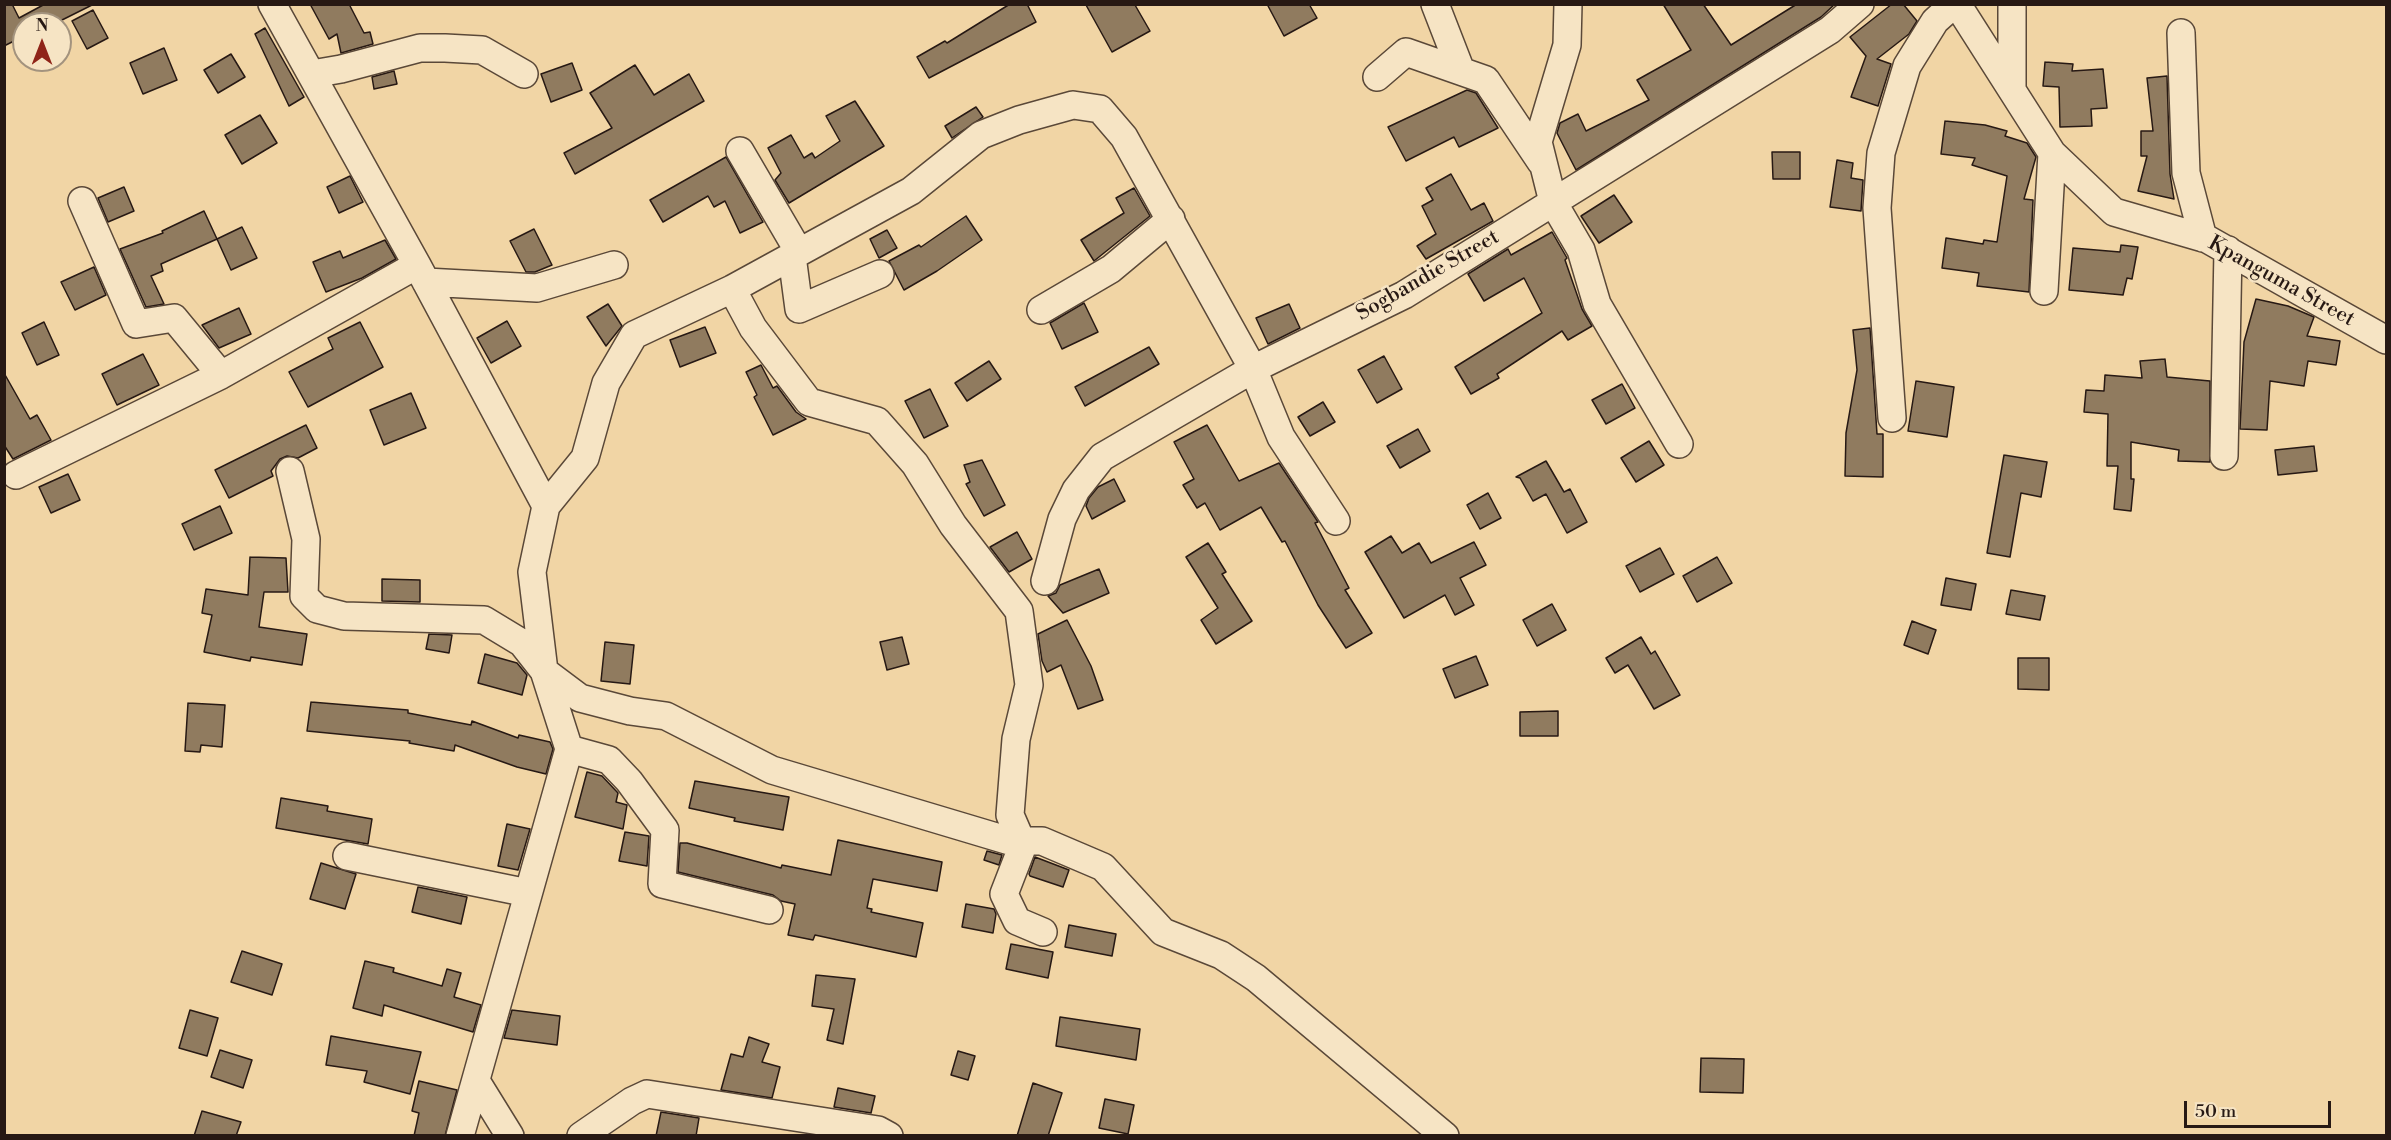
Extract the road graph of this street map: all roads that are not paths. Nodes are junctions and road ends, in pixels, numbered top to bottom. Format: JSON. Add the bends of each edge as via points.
{"nodes":[{"id":1,"x":272,"y":4,"type":"edge"},
{"id":2,"x":1435,"y":4,"type":"edge"},
{"id":3,"x":1568,"y":4,"type":"edge"},
{"id":4,"x":1860,"y":4,"type":"edge"},
{"id":5,"x":1956,"y":4,"type":"edge"},
{"id":6,"x":2012,"y":4,"type":"edge"},
{"id":7,"x":2181,"y":33,"type":"dead end"},
{"id":8,"x":1461,"y":71,"type":"junction"},
{"id":9,"x":312,"y":74,"type":"junction"},
{"id":10,"x":524,"y":74,"type":"dead end"},
{"id":11,"x":1377,"y":77,"type":"dead end"},
{"id":12,"x":2012,"y":89,"type":"junction"},
{"id":13,"x":740,"y":151,"type":"dead end"},
{"id":14,"x":2052,"y":153,"type":"junction"},
{"id":15,"x":1544,"y":168,"type":"junction"},
{"id":16,"x":82,"y":201,"type":"dead end"},
{"id":17,"x":1553,"y":202,"type":"junction"},
{"id":18,"x":1171,"y":219,"type":"junction"},
{"id":19,"x":2203,"y":238,"type":"junction"},
{"id":20,"x":2228,"y":250,"type":"junction"},
{"id":21,"x":795,"y":254,"type":"junction"},
{"id":22,"x":614,"y":265,"type":"dead end"},
{"id":23,"x":421,"y":273,"type":"junction"},
{"id":24,"x":880,"y":274,"type":"dead end"},
{"id":25,"x":732,"y":288,"type":"junction"},
{"id":26,"x":2044,"y":291,"type":"dead end"},
{"id":27,"x":1041,"y":310,"type":"dead end"},
{"id":28,"x":2386,"y":340,"type":"edge"},
{"id":29,"x":1252,"y":369,"type":"junction"},
{"id":30,"x":221,"y":375,"type":"junction"},
{"id":31,"x":1892,"y":418,"type":"dead end"},
{"id":32,"x":1679,"y":444,"type":"dead end"},
{"id":33,"x":2223,"y":456,"type":"dead end"},
{"id":34,"x":290,"y":471,"type":"dead end"},
{"id":35,"x":16,"y":475,"type":"dead end"},
{"id":36,"x":546,"y":506,"type":"junction"},
{"id":37,"x":1336,"y":521,"type":"dead end"},
{"id":38,"x":1045,"y":581,"type":"dead end"},
{"id":39,"x":544,"y":671,"type":"junction"},
{"id":40,"x":569,"y":749,"type":"junction"},
{"id":41,"x":1023,"y":845,"type":"junction"},
{"id":42,"x":347,"y":856,"type":"dead end"},
{"id":43,"x":528,"y":893,"type":"junction"},
{"id":44,"x":769,"y":910,"type":"dead end"},
{"id":45,"x":1043,"y":932,"type":"dead end"},
{"id":46,"x":476,"y":1081,"type":"junction"},
{"id":47,"x":460,"y":1136,"type":"edge"},
{"id":48,"x":510,"y":1136,"type":"edge"},
{"id":49,"x":581,"y":1136,"type":"edge"},
{"id":50,"x":889,"y":1136,"type":"edge"},
{"id":51,"x":1445,"y":1136,"type":"edge"}],
"edges":[{"from":1,"to":9,"type":"street"},
{"from":2,"to":8,"type":"street"},
{"from":3,"to":15,"type":"street","via":[[1567,45],[1538,142]]},
{"from":4,"to":17,"type":"street","name":"Sogbandie Street","via":[[1830,30]]},
{"from":5,"to":12,"type":"street","name":"Kpanguma Street"},
{"from":5,"to":31,"type":"street","via":[[1935,21],[1907,66],[1881,153],[1877,208]]},
{"from":6,"to":12,"type":"street"},
{"from":7,"to":19,"type":"street","via":[[2187,173]]},
{"from":8,"to":11,"type":"street","via":[[1406,52]]},
{"from":8,"to":15,"type":"street","via":[[1486,80]]},
{"from":9,"to":10,"type":"street","via":[[420,48],[482,50]]},
{"from":9,"to":23,"type":"street"},
{"from":12,"to":14,"type":"street","name":"Kpanguma Street"},
{"from":13,"to":21,"type":"street"},
{"from":14,"to":19,"type":"street","name":"Kpanguma Street","via":[[2114,212]]},
{"from":14,"to":26,"type":"street"},
{"from":15,"to":17,"type":"street"},
{"from":16,"to":30,"type":"street","via":[[136,324],[174,318]]},
{"from":17,"to":29,"type":"street","name":"Sogbandie Street","via":[[1404,295]]},
{"from":17,"to":32,"type":"street","via":[[1581,250],[1597,304]]},
{"from":18,"to":21,"type":"street","via":[[1124,137],[1100,109],[1073,105],[981,135],[911,191]]},
{"from":18,"to":27,"type":"street","via":[[1111,269]]},
{"from":18,"to":29,"type":"street"},
{"from":19,"to":20,"type":"street","name":"Kpanguma Street"},
{"from":20,"to":28,"type":"street","name":"Kpanguma Street"},
{"from":20,"to":33,"type":"street"},
{"from":21,"to":24,"type":"street","via":[[799,309]]},
{"from":21,"to":25,"type":"street"},
{"from":22,"to":23,"type":"street","via":[[537,288]]},
{"from":23,"to":30,"type":"street"},
{"from":23,"to":36,"type":"street"},
{"from":25,"to":36,"type":"street","via":[[634,335],[606,383],[585,458]]},
{"from":25,"to":41,"type":"street","via":[[753,328],[809,402],[877,421],[915,464],[953,525],[1019,611],[1029,685],[1016,739],[1010,815]]},
{"from":29,"to":37,"type":"street","via":[[1281,437]]},
{"from":29,"to":38,"type":"street","name":"Sogbandie Street","via":[[1102,457],[1076,490],[1062,519]]},
{"from":30,"to":35,"type":"street"},
{"from":34,"to":39,"type":"street","via":[[306,539],[304,596],[317,609],[344,616],[484,621],[522,643]]},
{"from":36,"to":39,"type":"street","via":[[532,572]]},
{"from":39,"to":40,"type":"street"},
{"from":39,"to":41,"type":"street","via":[[580,698],[666,716],[772,770]]},
{"from":40,"to":43,"type":"street"},
{"from":40,"to":44,"type":"street","via":[[609,760],[665,830],[662,884]]},
{"from":41,"to":45,"type":"street","via":[[1004,894],[1017,921]]},
{"from":41,"to":51,"type":"street","via":[[1042,841],[1103,867],[1162,932],[1221,955],[1256,978]]},
{"from":42,"to":43,"type":"street"},
{"from":43,"to":46,"type":"street"},
{"from":46,"to":47,"type":"street"},
{"from":46,"to":48,"type":"street"},
{"from":49,"to":50,"type":"street","via":[[648,1094],[878,1130]]}]}
